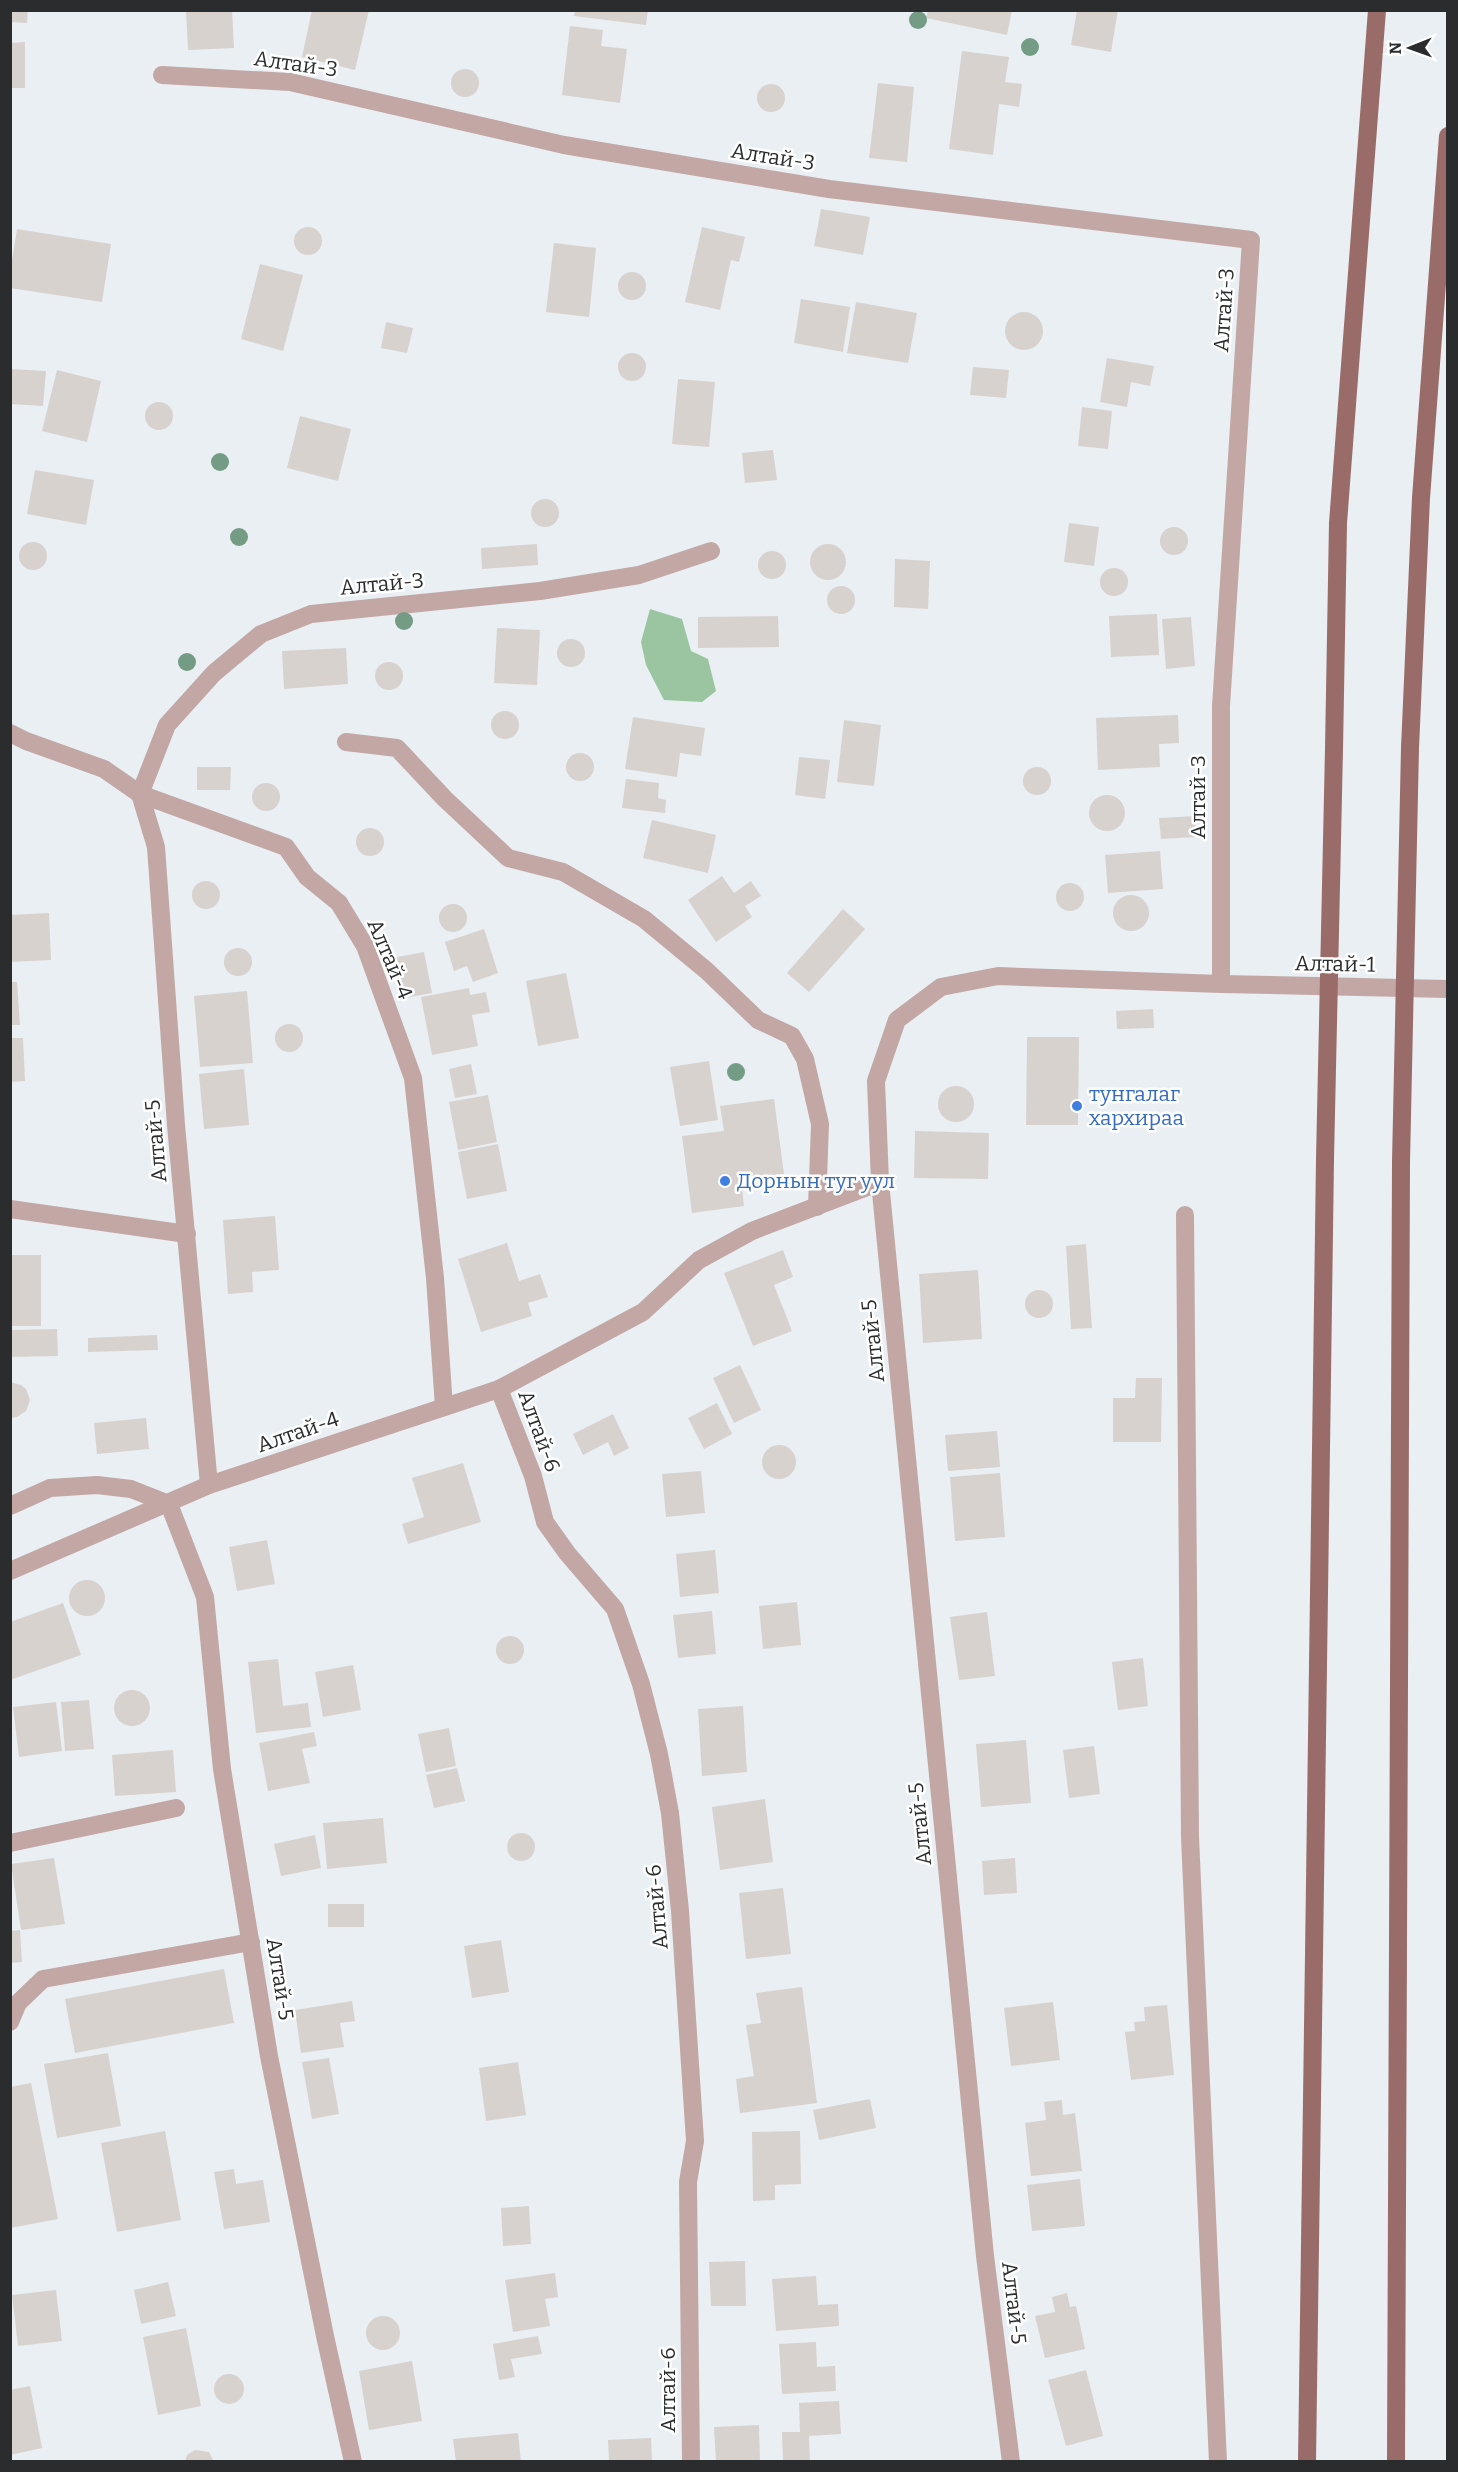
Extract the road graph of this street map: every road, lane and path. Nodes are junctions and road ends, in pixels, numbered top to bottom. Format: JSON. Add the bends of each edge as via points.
{"nodes":[{"id":1,"x":1377,"y":10,"type":"edge"},
{"id":2,"x":162,"y":75,"type":"dead end"},
{"id":3,"x":1448,"y":136,"type":"edge"},
{"id":4,"x":711,"y":551,"type":"dead end"},
{"id":5,"x":10,"y":733,"type":"edge"},
{"id":6,"x":346,"y":742,"type":"dead end"},
{"id":7,"x":140,"y":794,"type":"junction"},
{"id":8,"x":1221,"y":984,"type":"junction"},
{"id":9,"x":1448,"y":989,"type":"edge"},
{"id":10,"x":880,"y":1182,"type":"junction"},
{"id":11,"x":817,"y":1207,"type":"junction"},
{"id":12,"x":10,"y":1209,"type":"edge"},
{"id":13,"x":1185,"y":1215,"type":"dead end"},
{"id":14,"x":187,"y":1234,"type":"junction"},
{"id":15,"x":499,"y":1389,"type":"junction"},
{"id":16,"x":444,"y":1407,"type":"junction"},
{"id":17,"x":209,"y":1485,"type":"junction"},
{"id":18,"x":169,"y":1504,"type":"junction"},
{"id":19,"x":10,"y":1506,"type":"edge"},
{"id":20,"x":10,"y":1571,"type":"edge"},
{"id":21,"x":177,"y":1808,"type":"dead end"},
{"id":22,"x":10,"y":1843,"type":"edge"},
{"id":23,"x":251,"y":1942,"type":"junction"},
{"id":24,"x":10,"y":2022,"type":"edge"},
{"id":25,"x":353,"y":2462,"type":"edge"},
{"id":26,"x":691,"y":2462,"type":"edge"},
{"id":27,"x":1011,"y":2462,"type":"edge"},
{"id":28,"x":1218,"y":2462,"type":"edge"},
{"id":29,"x":1307,"y":2462,"type":"edge"},
{"id":30,"x":1396,"y":2462,"type":"edge"}],
"edges":[{"from":1,"to":29,"type":"main road","bridge":true,"via":[[1338,524]]},
{"from":2,"to":8,"type":"street","name":"Алтай-3","via":[[290,82],[564,145],[829,189],[1251,240],[1221,706]]},
{"from":3,"to":30,"type":"main road","bridge":true,"via":[[1421,498],[1410,748],[1401,1162]]},
{"from":4,"to":7,"type":"street","name":"Алтай-3","via":[[639,575],[540,591],[311,614],[261,634],[214,673],[167,725]]},
{"from":5,"to":7,"type":"street","name":"Алтай-4","via":[[104,769]]},
{"from":6,"to":11,"type":"street","via":[[397,748],[508,858],[563,872],[644,919],[758,1020],[792,1036],[805,1059],[820,1124]]},
{"from":7,"to":14,"type":"street","name":"Алтай-5","via":[[156,847]]},
{"from":7,"to":16,"type":"street","name":"Алтай-4","via":[[286,847],[307,877],[339,903],[365,946],[412,1078],[435,1278]]},
{"from":8,"to":9,"type":"street","name":"Алтай-1"},
{"from":8,"to":10,"type":"street","via":[[998,976],[941,987],[897,1020],[876,1081]]},
{"from":10,"to":11,"type":"street","name":"Алтай-4"},
{"from":10,"to":27,"type":"street","name":"Алтай-5","via":[[986,2256]]},
{"from":11,"to":15,"type":"street","name":"Алтай-4","via":[[752,1231],[699,1260],[643,1312]]},
{"from":12,"to":14,"type":"street"},
{"from":13,"to":28,"type":"street","via":[[1190,1837]]},
{"from":14,"to":17,"type":"street","name":"Алтай-5"},
{"from":15,"to":16,"type":"street","name":"Алтай-4"},
{"from":15,"to":26,"type":"street","name":"Алтай-6","via":[[533,1476],[545,1522],[615,1609],[641,1684],[670,1813],[695,2141],[688,2182]]},
{"from":16,"to":17,"type":"street","name":"Алтай-4"},
{"from":17,"to":18,"type":"street","name":"Алтай-4"},
{"from":18,"to":19,"type":"street","via":[[131,1489],[97,1485],[50,1488]]},
{"from":18,"to":20,"type":"street"},
{"from":18,"to":23,"type":"street","name":"Алтай-5","via":[[205,1597],[222,1769]]},
{"from":21,"to":22,"type":"street"},
{"from":23,"to":24,"type":"street","via":[[43,1979],[18,2003]]},
{"from":23,"to":25,"type":"street","name":"Алтай-5","via":[[269,2056]]}]}
